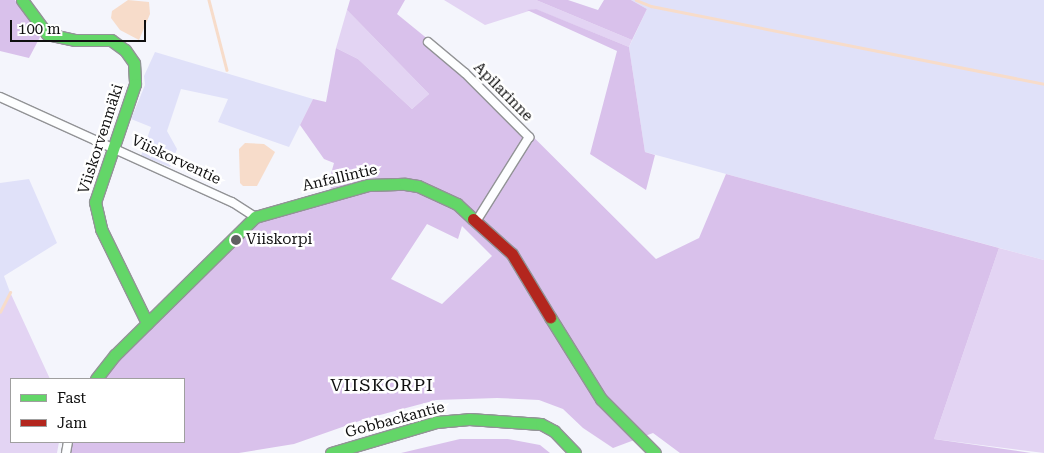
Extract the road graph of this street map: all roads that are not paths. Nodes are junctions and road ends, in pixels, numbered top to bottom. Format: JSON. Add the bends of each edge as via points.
{"nodes":[{"id":1,"x":22,"y":0,"type":"edge"},
{"id":2,"x":428,"y":42,"type":"dead end"},
{"id":3,"x":0,"y":96,"type":"edge"},
{"id":4,"x":113,"y":146,"type":"junction"},
{"id":5,"x":255,"y":217,"type":"junction"},
{"id":6,"x":476,"y":220,"type":"junction"},
{"id":7,"x":147,"y":323,"type":"junction"},
{"id":8,"x":97,"y":378,"type":"edge"},
{"id":9,"x":331,"y":453,"type":"edge"},
{"id":10,"x":575,"y":453,"type":"edge"},
{"id":11,"x":655,"y":453,"type":"edge"}],
"edges":[{"from":1,"to":4,"type":"street","name":"Viiskorvenmäki","via":[[47,34],[75,40],[111,40],[130,56],[134,63],[135,84]]},
{"from":2,"to":6,"type":"street","name":"Apilarinne","via":[[465,73],[529,137]]},
{"from":3,"to":4,"type":"street","name":"Viiskorventie"},
{"from":4,"to":5,"type":"street","name":"Viiskorventie","via":[[232,202]]},
{"from":4,"to":7,"type":"street","name":"Viiskorvenmäki","via":[[96,191],[96,214]]},
{"from":5,"to":6,"type":"street","name":"Anfallintie","via":[[325,195],[392,182],[418,186],[438,194]]},
{"from":5,"to":7,"type":"street","name":"Anfallintie"},
{"from":6,"to":11,"type":"street","name":"Anfallintie","via":[[512,254],[527,275],[572,356],[601,399]]},
{"from":7,"to":8,"type":"street","name":"Anfallintie"},
{"from":9,"to":10,"type":"street","name":"Gobbackantie","via":[[436,422],[469,419],[540,424],[554,431]]}]}
